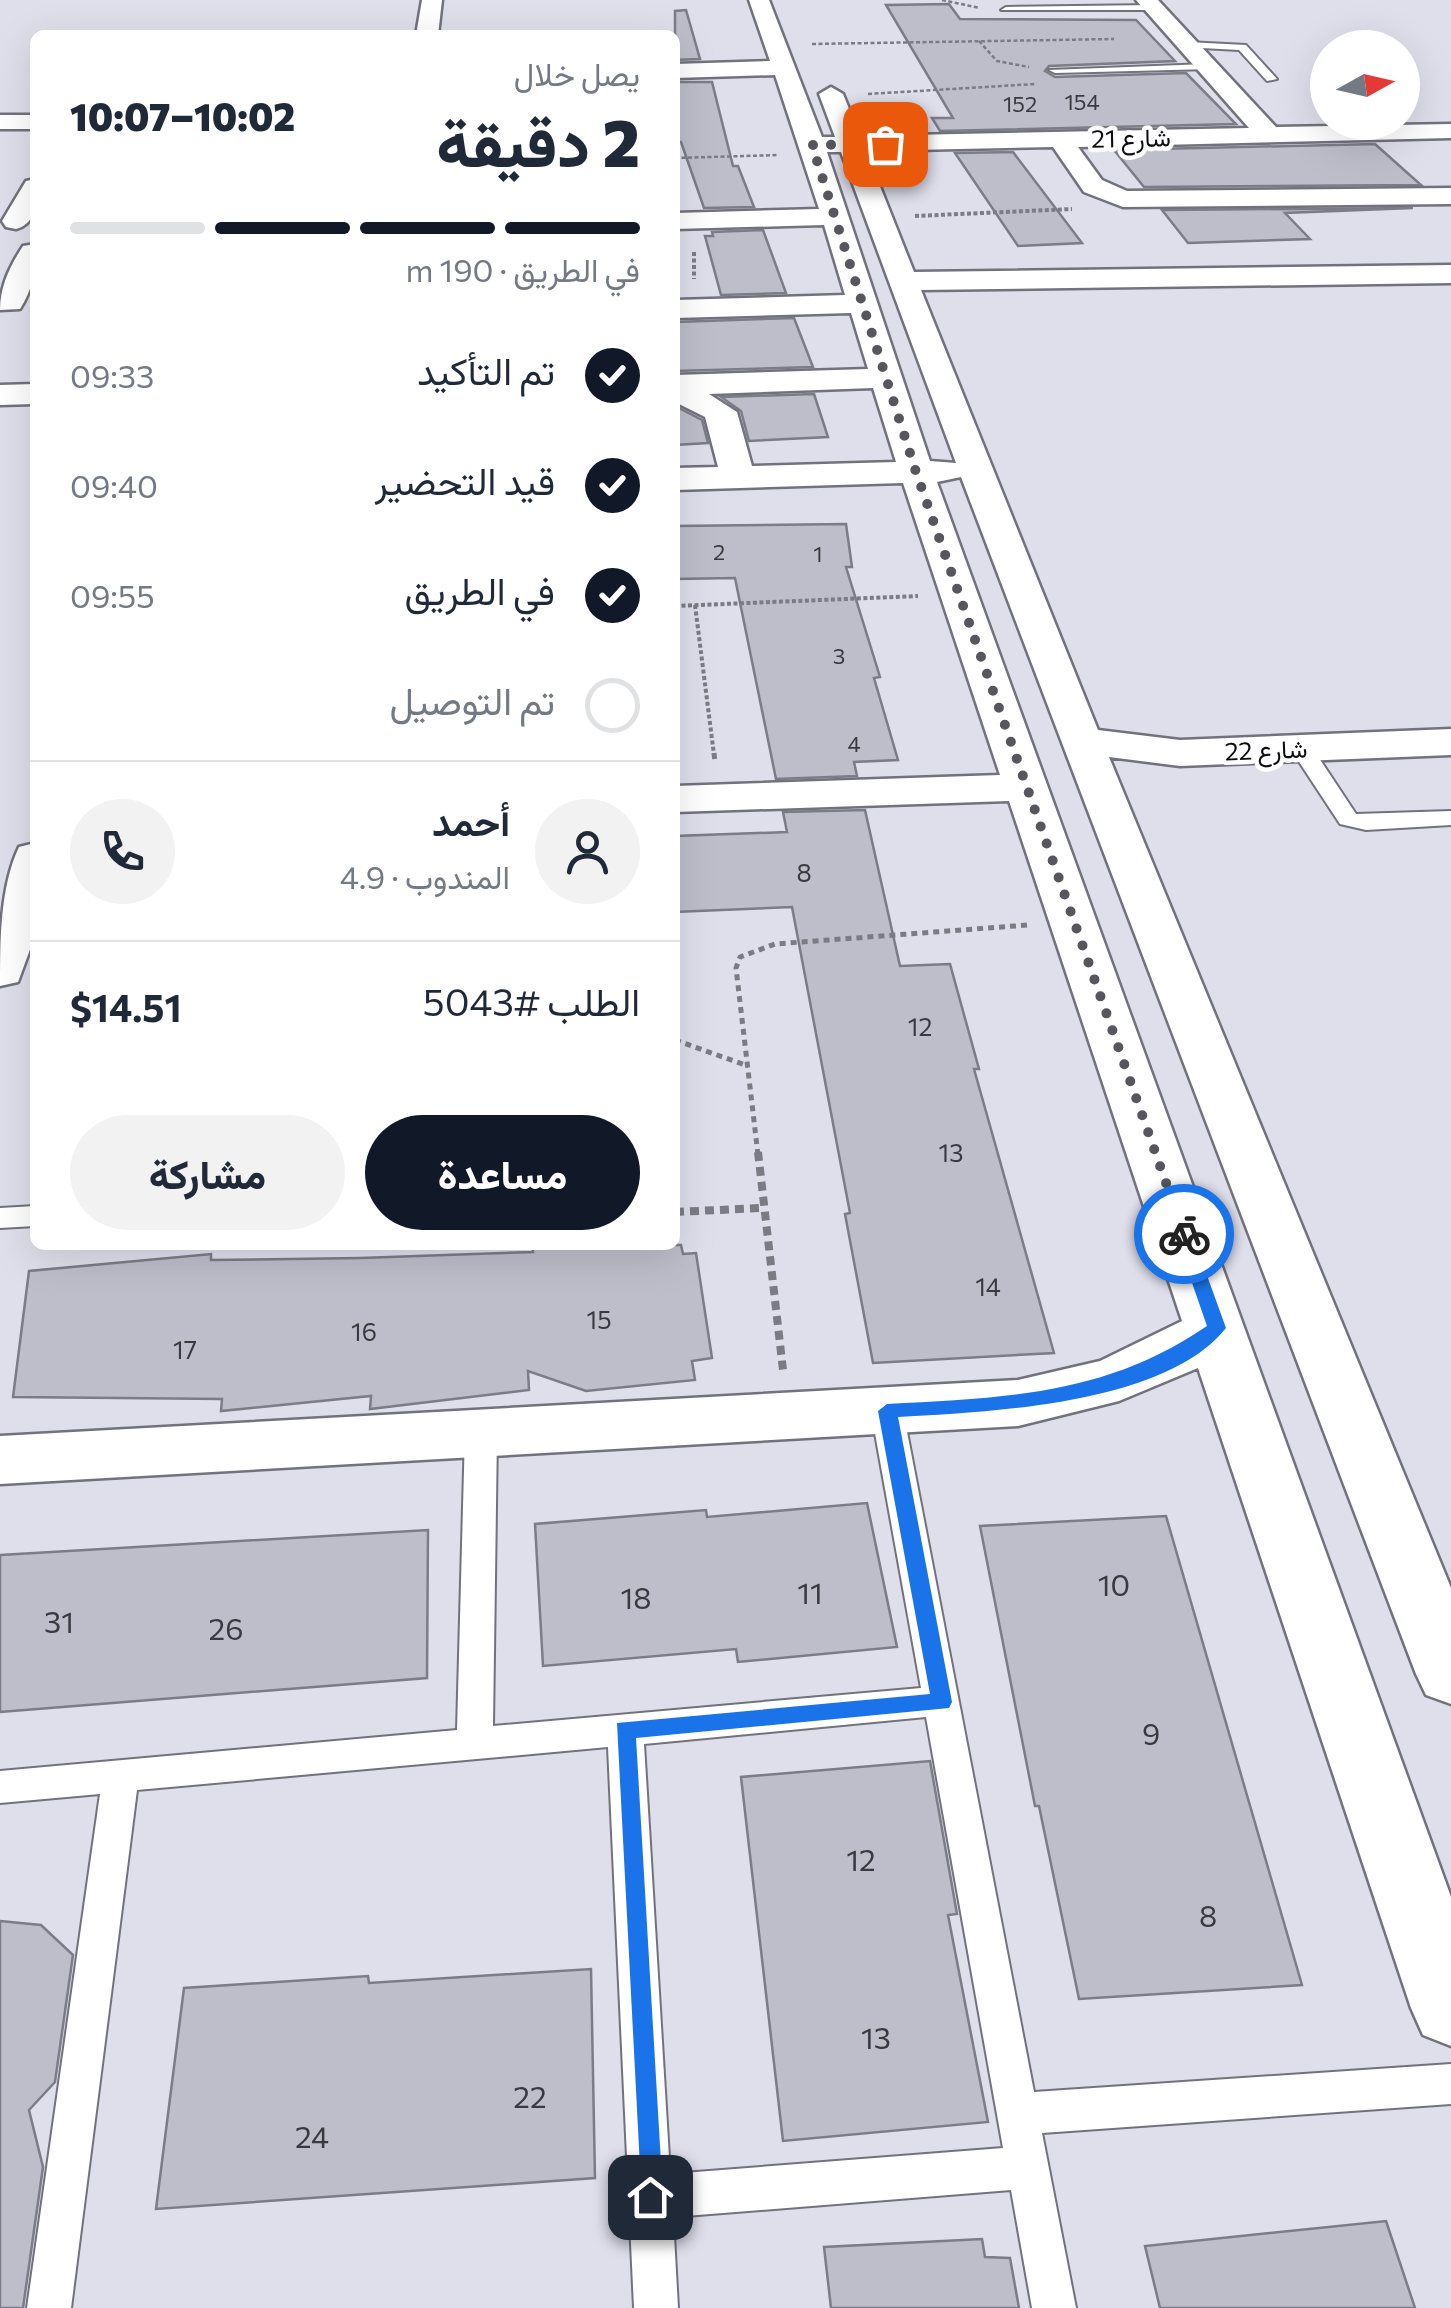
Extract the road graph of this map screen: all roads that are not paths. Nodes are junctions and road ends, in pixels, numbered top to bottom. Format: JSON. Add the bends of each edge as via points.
{"nodes":[{"id":1,"x":432,"y":0,"type":"edge"},
{"id":2,"x":759,"y":0,"type":"edge"},
{"id":3,"x":795,"y":0,"type":"edge"},
{"id":4,"x":1150,"y":4,"type":"edge"},
{"id":5,"x":1006,"y":10,"type":"dead end"},
{"id":6,"x":428,"y":30,"type":"edge"},
{"id":7,"x":1184,"y":41,"type":"junction"},
{"id":8,"x":798,"y":56,"type":"junction"},
{"id":9,"x":1207,"y":67,"type":"junction"},
{"id":10,"x":680,"y":70,"type":"edge"},
{"id":11,"x":1055,"y":70,"type":"road end"},
{"id":12,"x":1271,"y":79,"type":"dead end"},
{"id":13,"x":0,"y":122,"type":"edge"},
{"id":14,"x":30,"y":122,"type":"edge"},
{"id":15,"x":1451,"y":131,"type":"edge"},
{"id":16,"x":1420,"y":132,"type":"edge"},
{"id":17,"x":1310,"y":134,"type":"edge"},
{"id":18,"x":1270,"y":135,"type":"junction"},
{"id":19,"x":1420,"y":139,"type":"edge"},
{"id":20,"x":1061,"y":140,"type":"junction"},
{"id":21,"x":826,"y":148,"type":"junction"},
{"id":22,"x":1438,"y":156,"type":"dead end"},
{"id":23,"x":1451,"y":196,"type":"edge"},
{"id":24,"x":30,"y":205,"type":"edge"},
{"id":25,"x":856,"y":217,"type":"junction"},
{"id":26,"x":685,"y":220,"type":"edge"},
{"id":27,"x":21,"y":237,"type":"edge"},
{"id":28,"x":1451,"y":274,"type":"edge"},
{"id":29,"x":882,"y":292,"type":"junction"},
{"id":30,"x":15,"y":303,"type":"edge"},
{"id":31,"x":684,"y":308,"type":"edge"},
{"id":32,"x":885,"y":378,"type":"junction"},
{"id":33,"x":680,"y":387,"type":"edge"},
{"id":34,"x":680,"y":390,"type":"edge"},
{"id":35,"x":0,"y":394,"type":"edge"},
{"id":36,"x":30,"y":394,"type":"edge"},
{"id":37,"x":720,"y":412,"type":"junction"},
{"id":38,"x":680,"y":413,"type":"edge"},
{"id":39,"x":976,"y":470,"type":"junction"},
{"id":40,"x":916,"y":472,"type":"junction"},
{"id":41,"x":738,"y":477,"type":"junction"},
{"id":42,"x":680,"y":478,"type":"edge"},
{"id":43,"x":1081,"y":741,"type":"junction"},
{"id":44,"x":1451,"y":742,"type":"edge"},
{"id":45,"x":1302,"y":748,"type":"junction"},
{"id":46,"x":1028,"y":787,"type":"junction"},
{"id":47,"x":680,"y":800,"type":"edge"},
{"id":48,"x":1451,"y":818,"type":"edge"},
{"id":49,"x":30,"y":872,"type":"edge"},
{"id":50,"x":1152,"y":919,"type":"junction"},
{"id":51,"x":1074,"y":922,"type":"junction"},
{"id":52,"x":2,"y":960,"type":"edge"},
{"id":53,"x":30,"y":1216,"type":"edge"},
{"id":54,"x":0,"y":1218,"type":"edge"},
{"id":55,"x":1217,"y":1328,"type":"junction"},
{"id":56,"x":887,"y":1411,"type":"junction"},
{"id":57,"x":480,"y":1433,"type":"junction"},
{"id":58,"x":0,"y":1460,"type":"edge"},
{"id":59,"x":1434,"y":1598,"type":"edge"},
{"id":60,"x":1451,"y":1674,"type":"edge"},
{"id":61,"x":942,"y":1702,"type":"junction"},
{"id":62,"x":624,"y":1730,"type":"junction"},
{"id":63,"x":476,"y":1744,"type":"junction"},
{"id":64,"x":120,"y":1776,"type":"junction"},
{"id":65,"x":0,"y":1786,"type":"edge"},
{"id":66,"x":1451,"y":2008,"type":"edge"},
{"id":67,"x":1451,"y":2084,"type":"edge"},
{"id":68,"x":1019,"y":2114,"type":"junction"},
{"id":69,"x":1028,"y":2167,"type":"junction"},
{"id":70,"x":650,"y":2197,"type":"junction"},
{"id":71,"x":49,"y":2308,"type":"edge"},
{"id":72,"x":656,"y":2308,"type":"edge"},
{"id":73,"x":1054,"y":2308,"type":"edge"}],
"edges":[{"from":1,"to":6,"type":"street"},
{"from":2,"to":8,"type":"street"},
{"from":3,"to":8,"type":"street"},
{"from":4,"to":5,"type":"lane"},
{"from":4,"to":7,"type":"street"},
{"from":7,"to":9,"type":"street"},
{"from":7,"to":12,"type":"lane","via":[[1239,46]]},
{"from":8,"to":10,"type":"street"},
{"from":8,"to":21,"type":"street"},
{"from":8,"to":21,"type":"street","via":[[832,96]]},
{"from":9,"to":11,"type":"lane"},
{"from":9,"to":18,"type":"street"},
{"from":13,"to":14,"type":"street"},
{"from":15,"to":16,"type":"street","name":"شارع 21"},
{"from":17,"to":18,"type":"street","name":"شارع 21"},
{"from":18,"to":20,"type":"street","name":"شارع 21"},
{"from":19,"to":22,"type":"street"},
{"from":20,"to":21,"type":"street","name":"شارع 21"},
{"from":20,"to":23,"type":"street","via":[[1102,194],[1147,200]]},
{"from":21,"to":25,"type":"street"},
{"from":24,"to":27,"type":"street"},
{"from":25,"to":26,"type":"street"},
{"from":25,"to":29,"type":"street"},
{"from":27,"to":30,"type":"street"},
{"from":28,"to":29,"type":"street"},
{"from":29,"to":31,"type":"street"},
{"from":29,"to":32,"type":"street"},
{"from":29,"to":39,"type":"street"},
{"from":32,"to":33,"type":"street"},
{"from":32,"to":40,"type":"street"},
{"from":34,"to":37,"type":"street"},
{"from":35,"to":36,"type":"street"},
{"from":37,"to":38,"type":"street"},
{"from":37,"to":41,"type":"street"},
{"from":39,"to":40,"type":"street"},
{"from":39,"to":43,"type":"street"},
{"from":40,"to":41,"type":"street"},
{"from":40,"to":46,"type":"street"},
{"from":41,"to":42,"type":"street"},
{"from":43,"to":45,"type":"street","name":"شارع 22","via":[[1180,753]]},
{"from":43,"to":50,"type":"street"},
{"from":44,"to":45,"type":"street","name":"شارع 22"},
{"from":45,"to":48,"type":"lane","via":[[1348,820]]},
{"from":46,"to":47,"type":"street"},
{"from":46,"to":51,"type":"street"},
{"from":49,"to":52,"type":"street"},
{"from":50,"to":51,"type":"street"},
{"from":50,"to":59,"type":"street"},
{"from":51,"to":55,"type":"street"},
{"from":53,"to":54,"type":"lane"},
{"from":55,"to":56,"type":"street","via":[[1130,1378],[1076,1394]]},
{"from":55,"to":66,"type":"street"},
{"from":56,"to":57,"type":"street"},
{"from":56,"to":61,"type":"lane"},
{"from":57,"to":58,"type":"street"},
{"from":57,"to":63,"type":"lane"},
{"from":59,"to":60,"type":"street"},
{"from":61,"to":62,"type":"lane"},
{"from":61,"to":68,"type":"lane"},
{"from":62,"to":63,"type":"lane"},
{"from":62,"to":70,"type":"lane"},
{"from":63,"to":64,"type":"lane"},
{"from":64,"to":65,"type":"lane"},
{"from":64,"to":71,"type":"lane"},
{"from":67,"to":68,"type":"lane"},
{"from":68,"to":69,"type":"lane"},
{"from":69,"to":70,"type":"lane"},
{"from":69,"to":73,"type":"lane"},
{"from":70,"to":72,"type":"lane"}]}
